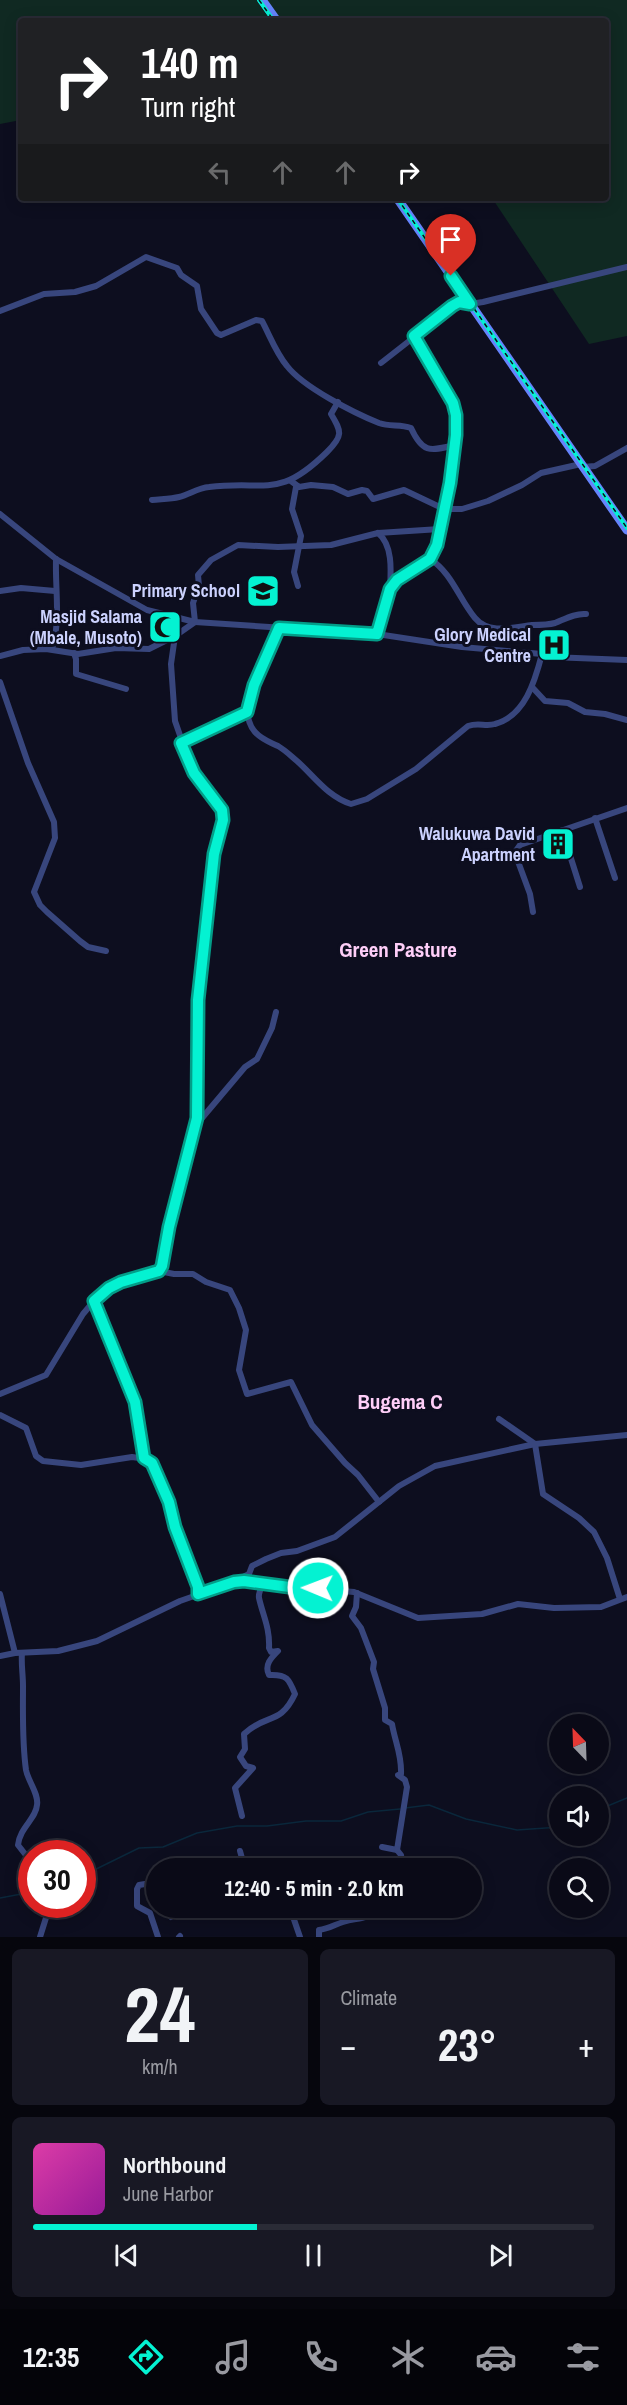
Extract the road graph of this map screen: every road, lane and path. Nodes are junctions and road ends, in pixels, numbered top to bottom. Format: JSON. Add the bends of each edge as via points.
{"nodes":[{"id":1,"x":262,"y":0,"type":"edge"},
{"id":2,"x":275,"y":18,"type":"edge"},
{"id":3,"x":399,"y":201,"type":"edge"},
{"id":4,"x":627,"y":267,"type":"edge"},
{"id":5,"x":470,"y":304,"type":"junction"},
{"id":6,"x":0,"y":311,"type":"edge"},
{"id":7,"x":414,"y":336,"type":"junction"},
{"id":8,"x":381,"y":363,"type":"dead end"},
{"id":9,"x":338,"y":402,"type":"junction"},
{"id":10,"x":454,"y":445,"type":"junction"},
{"id":11,"x":627,"y":448,"type":"edge"},
{"id":12,"x":582,"y":466,"type":"junction"},
{"id":13,"x":294,"y":484,"type":"junction"},
{"id":14,"x":152,"y":500,"type":"dead end"},
{"id":15,"x":444,"y":509,"type":"junction"},
{"id":16,"x":0,"y":514,"type":"edge"},
{"id":17,"x":440,"y":529,"type":"junction"},
{"id":18,"x":627,"y":530,"type":"edge"},
{"id":19,"x":378,"y":533,"type":"junction"},
{"id":20,"x":300,"y":546,"type":"junction"},
{"id":21,"x":56,"y":559,"type":"junction"},
{"id":22,"x":430,"y":559,"type":"junction"},
{"id":23,"x":298,"y":586,"type":"dead end"},
{"id":24,"x":390,"y":589,"type":"junction"},
{"id":25,"x":0,"y":591,"type":"edge"},
{"id":26,"x":55,"y":591,"type":"junction"},
{"id":27,"x":586,"y":614,"type":"dead end"},
{"id":28,"x":195,"y":622,"type":"junction"},
{"id":29,"x":279,"y":628,"type":"junction"},
{"id":30,"x":377,"y":634,"type":"junction"},
{"id":31,"x":176,"y":636,"type":"junction"},
{"id":32,"x":52,"y":649,"type":"junction"},
{"id":33,"x":74,"y":653,"type":"junction"},
{"id":34,"x":543,"y":654,"type":"junction"},
{"id":35,"x":0,"y":656,"type":"edge"},
{"id":36,"x":627,"y":660,"type":"edge"},
{"id":37,"x":0,"y":682,"type":"edge"},
{"id":38,"x":532,"y":687,"type":"junction"},
{"id":39,"x":126,"y":689,"type":"dead end"},
{"id":40,"x":247,"y":712,"type":"junction"},
{"id":41,"x":627,"y":720,"type":"edge"},
{"id":42,"x":181,"y":743,"type":"junction"},
{"id":43,"x":627,"y":808,"type":"edge"},
{"id":44,"x":595,"y":818,"type":"junction"},
{"id":45,"x":562,"y":830,"type":"junction"},
{"id":46,"x":615,"y":878,"type":"dead end"},
{"id":47,"x":580,"y":887,"type":"dead end"},
{"id":48,"x":533,"y":912,"type":"dead end"},
{"id":49,"x":106,"y":951,"type":"dead end"},
{"id":50,"x":276,"y":1012,"type":"dead end"},
{"id":51,"x":195,"y":1127,"type":"junction"},
{"id":52,"x":159,"y":1271,"type":"junction"},
{"id":53,"x":94,"y":1301,"type":"junction"},
{"id":54,"x":0,"y":1394,"type":"edge"},
{"id":55,"x":0,"y":1415,"type":"edge"},
{"id":56,"x":499,"y":1419,"type":"dead end"},
{"id":57,"x":627,"y":1435,"type":"edge"},
{"id":58,"x":535,"y":1444,"type":"junction"},
{"id":59,"x":144,"y":1458,"type":"junction"},
{"id":60,"x":379,"y":1502,"type":"junction"},
{"id":61,"x":234,"y":1582,"type":"junction"},
{"id":62,"x":260,"y":1584,"type":"junction"},
{"id":63,"x":357,"y":1593,"type":"junction"},
{"id":64,"x":0,"y":1594,"type":"edge"},
{"id":65,"x":198,"y":1594,"type":"junction"},
{"id":66,"x":624,"y":1598,"type":"edge"},
{"id":67,"x":15,"y":1653,"type":"junction"},
{"id":68,"x":22,"y":1653,"type":"junction"},
{"id":69,"x":0,"y":1656,"type":"edge"},
{"id":70,"x":242,"y":1816,"type":"dead end"},
{"id":71,"x":18,"y":1840,"type":"edge"},
{"id":72,"x":382,"y":1846,"type":"dead end"},
{"id":73,"x":397,"y":1850,"type":"junction"},
{"id":74,"x":240,"y":1851,"type":"dead end"},
{"id":75,"x":242,"y":1858,"type":"edge"},
{"id":76,"x":401,"y":1858,"type":"edge"},
{"id":77,"x":146,"y":1885,"type":"edge"},
{"id":78,"x":146,"y":1911,"type":"edge"},
{"id":79,"x":46,"y":1918,"type":"edge"},
{"id":80,"x":152,"y":1918,"type":"edge"},
{"id":81,"x":293,"y":1918,"type":"edge"},
{"id":82,"x":365,"y":1918,"type":"edge"},
{"id":83,"x":40,"y":1937,"type":"edge"},
{"id":84,"x":158,"y":1937,"type":"edge"},
{"id":85,"x":300,"y":1937,"type":"edge"},
{"id":86,"x":319,"y":1937,"type":"edge"}],
"edges":[{"from":1,"to":2,"type":"main road"},
{"from":3,"to":5,"type":"main road"},
{"from":4,"to":5,"type":"street"},
{"from":5,"to":7,"type":"street","via":[[459,302]]},
{"from":5,"to":12,"type":"main road"},
{"from":6,"to":9,"type":"street","via":[[44,294],[96,286],[151,258],[177,268],[180,275],[197,286],[201,309],[217,333],[262,321],[289,369],[307,385]]},
{"from":7,"to":8,"type":"street"},
{"from":7,"to":10,"type":"street","via":[[453,403],[457,424]]},
{"from":9,"to":10,"type":"street","via":[[378,423],[411,428],[428,450]]},
{"from":9,"to":13,"type":"street","via":[[331,414],[339,425],[339,437]]},
{"from":10,"to":15,"type":"street"},
{"from":11,"to":12,"type":"street","via":[[595,466]]},
{"from":12,"to":15,"type":"street","via":[[541,473],[477,505]]},
{"from":12,"to":18,"type":"main road"},
{"from":13,"to":14,"type":"street","via":[[210,486],[178,497]]},
{"from":13,"to":15,"type":"street","via":[[333,487],[348,494],[362,490],[373,499],[404,490]]},
{"from":13,"to":20,"type":"street","via":[[292,509],[301,536]]},
{"from":15,"to":17,"type":"street"},
{"from":16,"to":21,"type":"street"},
{"from":17,"to":19,"type":"street"},
{"from":17,"to":22,"type":"street"},
{"from":19,"to":20,"type":"street","via":[[330,545]]},
{"from":19,"to":24,"type":"street","via":[[386,541],[389,553]]},
{"from":20,"to":23,"type":"street","via":[[294,572]]},
{"from":20,"to":28,"type":"street","via":[[238,545],[211,560],[198,575],[193,603]]},
{"from":21,"to":26,"type":"street"},
{"from":21,"to":28,"type":"street","via":[[147,610]]},
{"from":22,"to":24,"type":"street"},
{"from":22,"to":27,"type":"street","via":[[439,565],[474,617],[484,625],[507,630]]},
{"from":24,"to":30,"type":"street"},
{"from":25,"to":26,"type":"street"},
{"from":26,"to":32,"type":"street","via":[[58,602]]},
{"from":28,"to":29,"type":"street"},
{"from":28,"to":31,"type":"street"},
{"from":29,"to":30,"type":"street"},
{"from":29,"to":40,"type":"street","via":[[254,685]]},
{"from":30,"to":34,"type":"street"},
{"from":31,"to":33,"type":"street","via":[[149,649]]},
{"from":31,"to":42,"type":"street","via":[[171,658],[172,694]]},
{"from":32,"to":33,"type":"street"},
{"from":32,"to":35,"type":"street","via":[[22,650]]},
{"from":33,"to":39,"type":"street","via":[[76,674]]},
{"from":34,"to":36,"type":"street"},
{"from":34,"to":38,"type":"street"},
{"from":37,"to":49,"type":"street","via":[[28,763],[54,822],[55,838],[34,892],[40,905],[80,941]]},
{"from":38,"to":40,"type":"street","via":[[508,720],[468,726],[416,769],[367,799],[351,804],[329,794],[293,758],[263,740],[254,731]]},
{"from":38,"to":41,"type":"street","via":[[545,701],[568,703],[585,712]]},
{"from":40,"to":42,"type":"street"},
{"from":42,"to":51,"type":"street","via":[[194,773],[222,810],[223,820],[213,863],[198,1000]]},
{"from":43,"to":44,"type":"street"},
{"from":44,"to":45,"type":"street"},
{"from":44,"to":46,"type":"street"},
{"from":45,"to":47,"type":"street"},
{"from":45,"to":48,"type":"street","via":[[520,845],[516,852]]},
{"from":50,"to":51,"type":"street","via":[[257,1059],[245,1067]]},
{"from":51,"to":52,"type":"street"},
{"from":52,"to":53,"type":"street","via":[[121,1282]]},
{"from":52,"to":60,"type":"street","via":[[193,1275],[230,1290],[246,1330],[239,1370],[247,1394],[291,1382],[312,1425]]},
{"from":53,"to":54,"type":"street","via":[[46,1375]]},
{"from":53,"to":59,"type":"street","via":[[135,1402]]},
{"from":55,"to":59,"type":"street","via":[[26,1428],[36,1456],[43,1461],[81,1465]]},
{"from":56,"to":58,"type":"street"},
{"from":57,"to":58,"type":"street"},
{"from":58,"to":60,"type":"street","via":[[435,1466]]},
{"from":58,"to":66,"type":"street","via":[[543,1494],[594,1532]]},
{"from":59,"to":65,"type":"street","via":[[152,1463],[169,1502]]},
{"from":60,"to":61,"type":"street","via":[[335,1537],[266,1559]]},
{"from":61,"to":62,"type":"street"},
{"from":61,"to":65,"type":"street"},
{"from":62,"to":63,"type":"street"},
{"from":62,"to":70,"type":"street","via":[[259,1599],[267,1620],[269,1648],[271,1652],[278,1651],[266,1670],[269,1675],[290,1680],[295,1694],[285,1712],[256,1724],[244,1734],[245,1749],[240,1757],[253,1768],[235,1788]]},
{"from":63,"to":66,"type":"street","via":[[418,1618],[482,1614],[518,1604],[598,1608]]},
{"from":63,"to":73,"type":"street","via":[[352,1616],[374,1662],[386,1720],[392,1724],[401,1754],[398,1776],[407,1787]]},
{"from":64,"to":67,"type":"street"},
{"from":65,"to":68,"type":"street","via":[[97,1641],[63,1651]]},
{"from":67,"to":68,"type":"street"},
{"from":67,"to":69,"type":"street"},
{"from":68,"to":71,"type":"street","via":[[23,1747],[27,1775],[38,1803]]},
{"from":72,"to":73,"type":"street"},
{"from":73,"to":76,"type":"street"},
{"from":74,"to":75,"type":"street"},
{"from":77,"to":78,"type":"street","via":[[137,1889],[136,1906]]},
{"from":79,"to":83,"type":"street"},
{"from":80,"to":84,"type":"street"},
{"from":81,"to":85,"type":"street"},
{"from":82,"to":86,"type":"street","via":[[319,1930]]}]}
